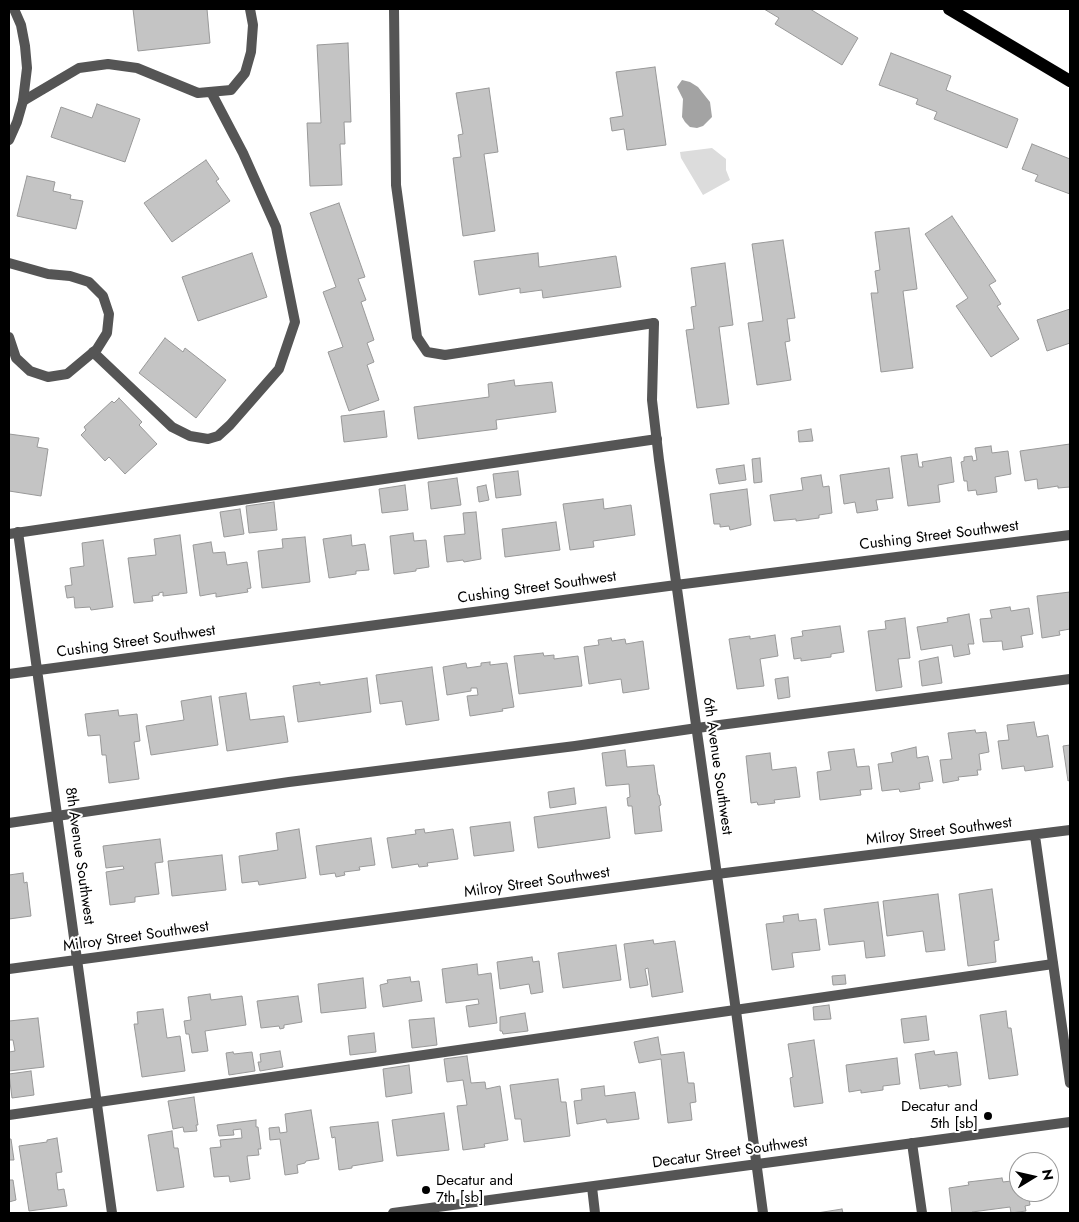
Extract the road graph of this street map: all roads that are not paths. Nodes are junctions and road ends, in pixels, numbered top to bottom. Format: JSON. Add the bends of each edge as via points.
{"nodes":[{"id":1,"x":14,"y":9,"type":"edge"},
{"id":2,"x":250,"y":9,"type":"edge"},
{"id":3,"x":394,"y":9,"type":"edge"},
{"id":4,"x":949,"y":9,"type":"edge"},
{"id":5,"x":1070,"y":81,"type":"edge"},
{"id":6,"x":211,"y":92,"type":"junction"},
{"id":7,"x":23,"y":101,"type":"junction"},
{"id":8,"x":9,"y":140,"type":"edge"},
{"id":9,"x":9,"y":263,"type":"edge"},
{"id":10,"x":9,"y":337,"type":"edge"},
{"id":11,"x":93,"y":352,"type":"junction"},
{"id":12,"x":657,"y":440,"type":"junction"},
{"id":13,"x":13,"y":533,"type":"edge"},
{"id":14,"x":1070,"y":535,"type":"edge"},
{"id":15,"x":676,"y":585,"type":"junction"},
{"id":16,"x":38,"y":670,"type":"junction"},
{"id":17,"x":9,"y":674,"type":"edge"},
{"id":18,"x":1070,"y":679,"type":"edge"},
{"id":19,"x":697,"y":728,"type":"junction"},
{"id":20,"x":58,"y":817,"type":"junction"},
{"id":21,"x":9,"y":823,"type":"edge"},
{"id":22,"x":1070,"y":830,"type":"edge"},
{"id":23,"x":1035,"y":836,"type":"junction"},
{"id":24,"x":717,"y":874,"type":"junction"},
{"id":25,"x":78,"y":959,"type":"junction"},
{"id":26,"x":1053,"y":964,"type":"junction"},
{"id":27,"x":9,"y":969,"type":"edge"},
{"id":28,"x":736,"y":1011,"type":"junction"},
{"id":29,"x":1070,"y":1083,"type":"edge"},
{"id":30,"x":97,"y":1102,"type":"junction"},
{"id":31,"x":9,"y":1115,"type":"edge"},
{"id":32,"x":1070,"y":1122,"type":"edge"},
{"id":33,"x":912,"y":1143,"type":"junction"},
{"id":34,"x":756,"y":1165,"type":"junction"},
{"id":35,"x":592,"y":1187,"type":"junction"},
{"id":36,"x":433,"y":1210,"type":"edge"},
{"id":37,"x":112,"y":1213,"type":"edge"},
{"id":38,"x":393,"y":1213,"type":"edge"},
{"id":39,"x":595,"y":1213,"type":"edge"},
{"id":40,"x":763,"y":1213,"type":"edge"},
{"id":41,"x":922,"y":1213,"type":"edge"}],
"edges":[{"from":1,"to":7,"type":"street","via":[[25,46],[27,68]]},
{"from":2,"to":6,"type":"street","via":[[252,43],[245,72],[231,90]]},
{"from":3,"to":12,"type":"street","name":"6th Avenue Southwest","via":[[396,185],[417,337],[428,352],[445,356],[654,323],[652,400]]},
{"from":4,"to":5,"type":"main road"},
{"from":6,"to":7,"type":"street","via":[[198,93],[137,68],[108,64],[79,68]]},
{"from":6,"to":11,"type":"street","via":[[276,227],[295,322],[279,369],[230,425],[218,436],[208,439],[190,436],[172,427]]},
{"from":7,"to":8,"type":"street"},
{"from":9,"to":11,"type":"street","via":[[89,282],[102,296],[109,314],[107,333]]},
{"from":10,"to":11,"type":"street","via":[[16,358],[30,371],[48,377],[67,374]]},
{"from":12,"to":13,"type":"street"},
{"from":12,"to":15,"type":"street","name":"6th Avenue Southwest"},
{"from":13,"to":16,"type":"street","name":"8th Avenue Southwest"},
{"from":14,"to":15,"type":"street","name":"Cushing Street Southwest"},
{"from":15,"to":16,"type":"street","name":"Cushing Street Southwest"},
{"from":15,"to":19,"type":"street","name":"6th Avenue Southwest"},
{"from":16,"to":17,"type":"street","name":"Cushing Street Southwest"},
{"from":16,"to":20,"type":"street","name":"8th Avenue Southwest"},
{"from":18,"to":19,"type":"street"},
{"from":19,"to":20,"type":"street","via":[[289,782]]},
{"from":19,"to":24,"type":"street","name":"6th Avenue Southwest"},
{"from":20,"to":21,"type":"street"},
{"from":20,"to":25,"type":"street","name":"8th Avenue Southwest"},
{"from":22,"to":23,"type":"street","name":"Milroy Street Southwest"},
{"from":23,"to":24,"type":"street","name":"Milroy Street Southwest"},
{"from":23,"to":26,"type":"street"},
{"from":24,"to":25,"type":"street","name":"Milroy Street Southwest"},
{"from":24,"to":28,"type":"street","name":"6th Avenue Southwest"},
{"from":25,"to":27,"type":"street","name":"Milroy Street Southwest"},
{"from":25,"to":30,"type":"street","name":"8th Avenue Southwest"},
{"from":26,"to":28,"type":"street"},
{"from":26,"to":29,"type":"street"},
{"from":28,"to":30,"type":"street"},
{"from":28,"to":34,"type":"street","name":"6th Avenue Southwest"},
{"from":30,"to":31,"type":"street"},
{"from":30,"to":37,"type":"street","name":"8th Avenue Southwest"},
{"from":32,"to":33,"type":"street","name":"Decatur Street Southwest"},
{"from":33,"to":34,"type":"street","name":"Decatur Street Southwest"},
{"from":33,"to":41,"type":"street"},
{"from":34,"to":35,"type":"street","name":"Decatur Street Southwest"},
{"from":34,"to":40,"type":"street","name":"6th Avenue Southwest"},
{"from":35,"to":36,"type":"street","name":"Decatur Street Southwest"},
{"from":35,"to":39,"type":"street"},
{"from":36,"to":38,"type":"street","name":"Decatur Street Southwest"}]}
